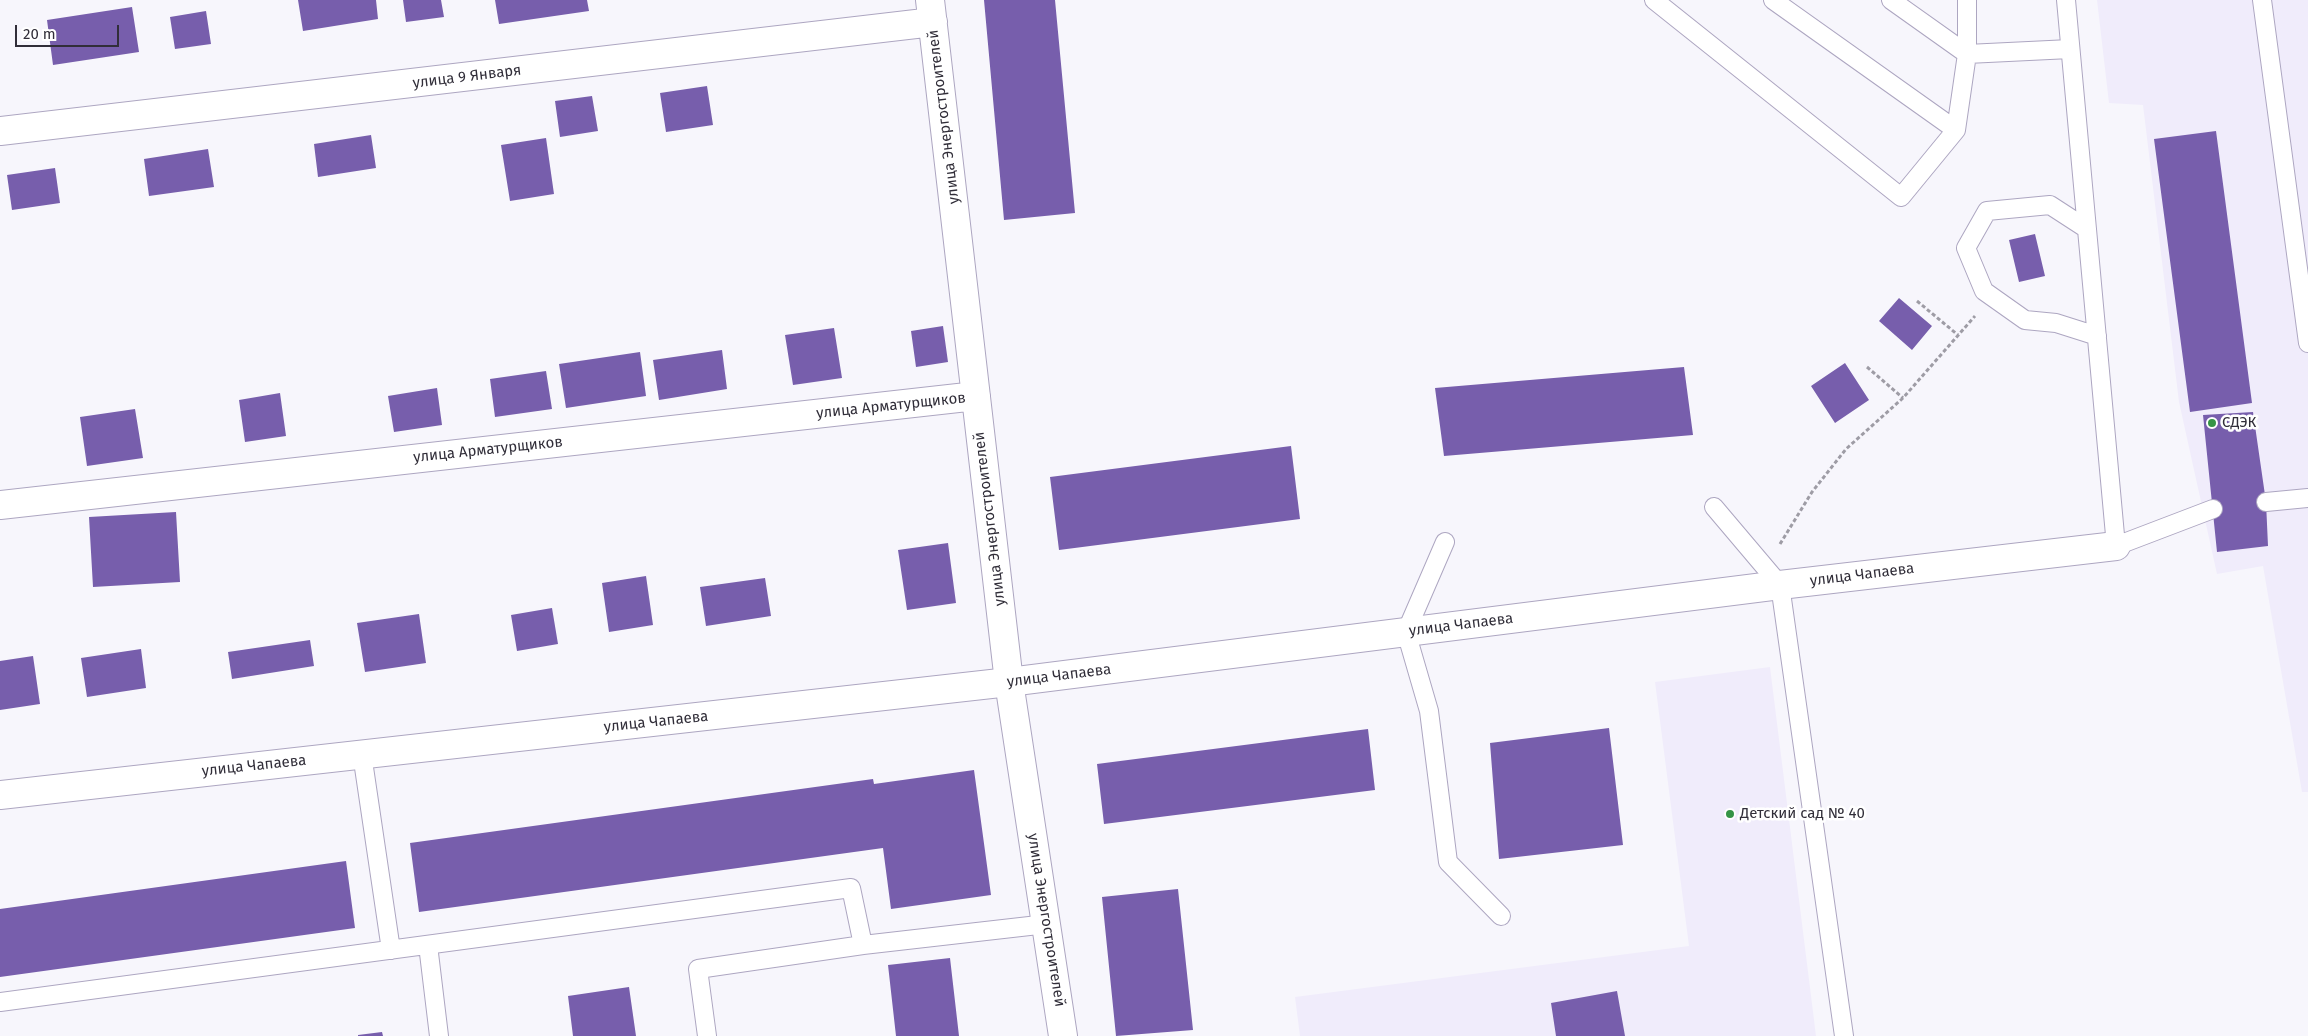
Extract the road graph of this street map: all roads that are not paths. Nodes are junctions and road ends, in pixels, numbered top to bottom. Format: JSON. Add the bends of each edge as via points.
{"nodes":[{"id":1,"x":1654,"y":0,"type":"edge"},
{"id":2,"x":1773,"y":0,"type":"edge"},
{"id":3,"x":1891,"y":0,"type":"edge"},
{"id":4,"x":1967,"y":0,"type":"edge"},
{"id":5,"x":2066,"y":0,"type":"edge"},
{"id":6,"x":2262,"y":0,"type":"edge"},
{"id":7,"x":932,"y":11,"type":"edge"},
{"id":8,"x":2070,"y":50,"type":"junction"},
{"id":9,"x":1968,"y":54,"type":"junction"},
{"id":10,"x":1956,"y":130,"type":"junction"},
{"id":11,"x":0,"y":131,"type":"edge"},
{"id":12,"x":2087,"y":229,"type":"junction"},
{"id":13,"x":2097,"y":336,"type":"junction"},
{"id":14,"x":2308,"y":343,"type":"edge"},
{"id":15,"x":976,"y":396,"type":"junction"},
{"id":16,"x":2308,"y":498,"type":"edge"},
{"id":17,"x":2266,"y":502,"type":"dead end"},
{"id":18,"x":0,"y":505,"type":"edge"},
{"id":19,"x":1714,"y":507,"type":"dead end"},
{"id":20,"x":2213,"y":509,"type":"dead end"},
{"id":21,"x":1445,"y":542,"type":"dead end"},
{"id":22,"x":2116,"y":546,"type":"junction"},
{"id":23,"x":1773,"y":576,"type":"junction"},
{"id":24,"x":1406,"y":632,"type":"junction"},
{"id":25,"x":1009,"y":682,"type":"junction"},
{"id":26,"x":362,"y":754,"type":"junction"},
{"id":27,"x":0,"y":794,"type":"edge"},
{"id":28,"x":1501,"y":916,"type":"dead end"},
{"id":29,"x":1047,"y":924,"type":"junction"},
{"id":30,"x":428,"y":945,"type":"junction"},
{"id":31,"x":863,"y":945,"type":"junction"},
{"id":32,"x":390,"y":950,"type":"junction"},
{"id":33,"x":0,"y":1002,"type":"edge"},
{"id":34,"x":438,"y":1036,"type":"edge"},
{"id":35,"x":707,"y":1036,"type":"edge"},
{"id":36,"x":1063,"y":1036,"type":"edge"},
{"id":37,"x":1844,"y":1036,"type":"edge"}],
"edges":[{"from":1,"to":10,"type":"lane","via":[[1901,197]]},
{"from":2,"to":10,"type":"lane"},
{"from":3,"to":9,"type":"lane"},
{"from":4,"to":9,"type":"lane"},
{"from":5,"to":8,"type":"lane"},
{"from":6,"to":14,"type":"lane"},
{"from":7,"to":11,"type":"street","name":"улица 9 Января"},
{"from":7,"to":15,"type":"street","name":"улица Энергостроителей"},
{"from":8,"to":9,"type":"lane"},
{"from":8,"to":12,"type":"lane"},
{"from":9,"to":10,"type":"lane"},
{"from":12,"to":13,"type":"lane"},
{"from":12,"to":13,"type":"lane","via":[[2050,205],[1987,211],[1966,248],[1984,291],[2025,320],[2056,323]]},
{"from":13,"to":22,"type":"lane"},
{"from":15,"to":18,"type":"street","name":"улица Арматурщиков"},
{"from":15,"to":25,"type":"street","name":"улица Энергостроителей"},
{"from":16,"to":17,"type":"lane"},
{"from":19,"to":23,"type":"lane"},
{"from":20,"to":22,"type":"lane"},
{"from":21,"to":24,"type":"lane"},
{"from":22,"to":23,"type":"street","name":"улица Чапаева"},
{"from":23,"to":24,"type":"street","name":"улица Чапаева"},
{"from":23,"to":37,"type":"lane"},
{"from":24,"to":25,"type":"street","name":"улица Чапаева"},
{"from":24,"to":28,"type":"lane","via":[[1429,711],[1448,862]]},
{"from":25,"to":26,"type":"street","name":"улица Чапаева"},
{"from":25,"to":29,"type":"street","name":"улица Энергостроителей"},
{"from":26,"to":27,"type":"street","name":"улица Чапаева"},
{"from":26,"to":32,"type":"lane"},
{"from":29,"to":31,"type":"lane"},
{"from":29,"to":36,"type":"street","name":"улица Энергостроителей"},
{"from":30,"to":31,"type":"lane","via":[[851,888]]},
{"from":30,"to":32,"type":"lane"},
{"from":30,"to":34,"type":"lane"},
{"from":31,"to":35,"type":"lane","via":[[698,968]]},
{"from":32,"to":33,"type":"lane"}]}
